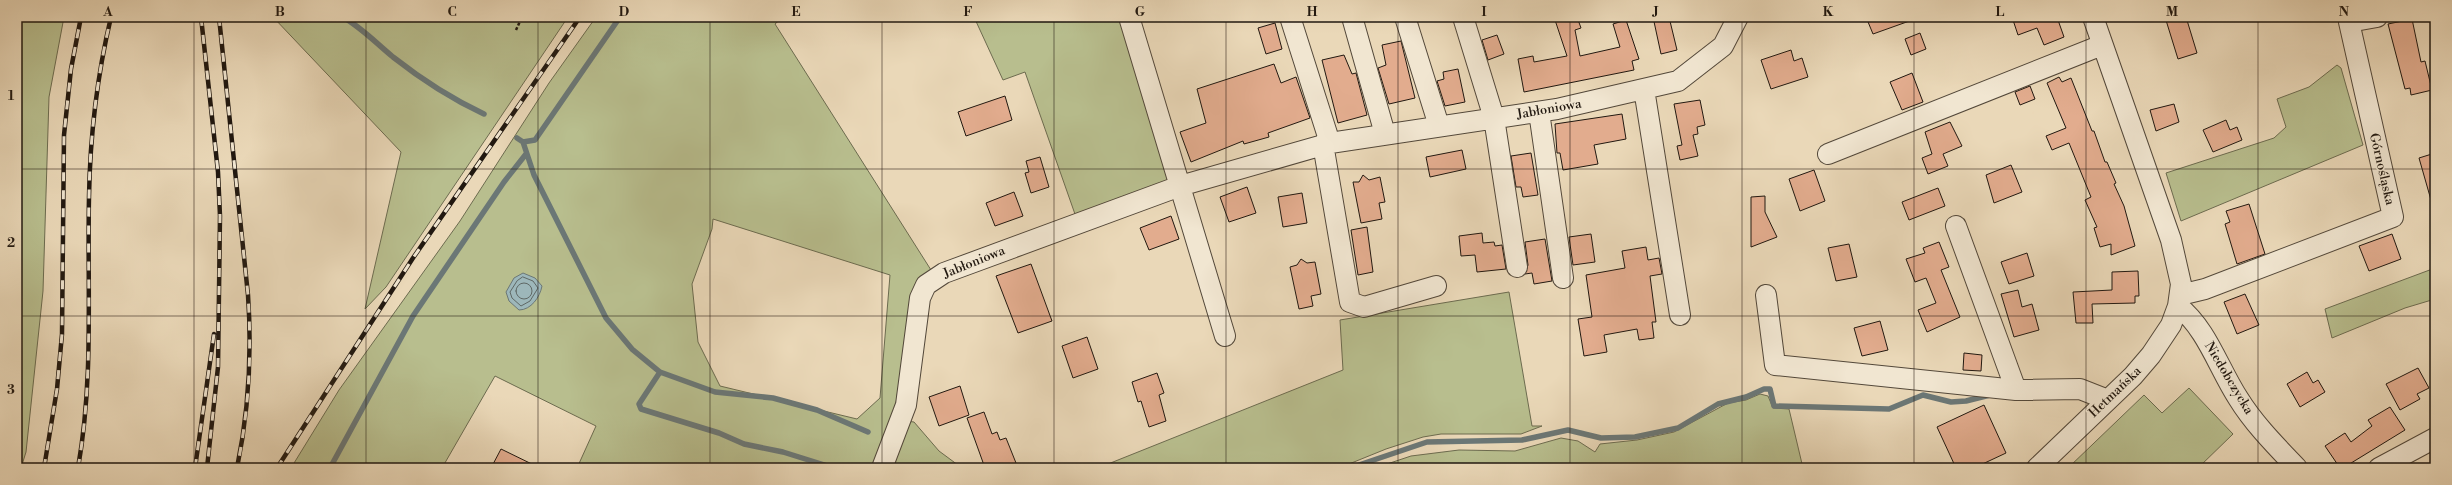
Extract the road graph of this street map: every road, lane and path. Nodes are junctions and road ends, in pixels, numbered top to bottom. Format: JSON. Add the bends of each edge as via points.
{"nodes":[{"id":1,"x":522,"y":17,"type":"edge"},
{"id":2,"x":1129,"y":17,"type":"edge"},
{"id":3,"x":1290,"y":17,"type":"edge"},
{"id":4,"x":1352,"y":17,"type":"edge"},
{"id":5,"x":1404,"y":17,"type":"edge"},
{"id":6,"x":1463,"y":17,"type":"edge"},
{"id":7,"x":1738,"y":17,"type":"edge"},
{"id":8,"x":2093,"y":17,"type":"edge"},
{"id":9,"x":2377,"y":17,"type":"edge"},
{"id":10,"x":516,"y":30,"type":"dead end"},
{"id":11,"x":2102,"y":45,"type":"junction"},
{"id":12,"x":1644,"y":88,"type":"junction"},
{"id":13,"x":1539,"y":112,"type":"junction"},
{"id":14,"x":1494,"y":118,"type":"junction"},
{"id":15,"x":1439,"y":126,"type":"junction"},
{"id":16,"x":1385,"y":134,"type":"junction"},
{"id":17,"x":1326,"y":144,"type":"junction"},
{"id":18,"x":1828,"y":154,"type":"dead end"},
{"id":19,"x":1180,"y":186,"type":"junction"},
{"id":20,"x":1956,"y":226,"type":"dead end"},
{"id":21,"x":1517,"y":267,"type":"dead end"},
{"id":22,"x":1563,"y":278,"type":"dead end"},
{"id":23,"x":1436,"y":286,"type":"dead end"},
{"id":24,"x":1766,"y":295,"type":"dead end"},
{"id":25,"x":2179,"y":301,"type":"junction"},
{"id":26,"x":1680,"y":315,"type":"dead end"},
{"id":27,"x":1224,"y":336,"type":"dead end"},
{"id":28,"x":2016,"y":390,"type":"junction"},
{"id":29,"x":2108,"y":400,"type":"junction"},
{"id":30,"x":2435,"y":438,"type":"edge"},
{"id":31,"x":882,"y":468,"type":"edge"},
{"id":32,"x":2037,"y":468,"type":"edge"},
{"id":33,"x":2297,"y":468,"type":"edge"},
{"id":34,"x":2379,"y":468,"type":"edge"}],
"edges":[{"from":1,"to":10,"type":"path"},
{"from":2,"to":19,"type":"street"},
{"from":3,"to":17,"type":"street"},
{"from":4,"to":16,"type":"street"},
{"from":5,"to":15,"type":"street"},
{"from":6,"to":14,"type":"street"},
{"from":7,"to":12,"type":"street","name":"Jabłoniowa","via":[[1723,46],[1678,81]]},
{"from":8,"to":11,"type":"street"},
{"from":9,"to":25,"type":"street","name":"Górnośląska","via":[[2348,22],[2393,217]]},
{"from":11,"to":18,"type":"street"},
{"from":11,"to":25,"type":"street","via":[[2175,252],[2180,271]]},
{"from":12,"to":13,"type":"street","name":"Jabłoniowa"},
{"from":12,"to":26,"type":"street"},
{"from":13,"to":14,"type":"street","name":"Jabłoniowa"},
{"from":13,"to":22,"type":"street"},
{"from":14,"to":15,"type":"street","name":"Jabłoniowa"},
{"from":14,"to":21,"type":"street"},
{"from":15,"to":16,"type":"street","name":"Jabłoniowa"},
{"from":16,"to":17,"type":"street","name":"Jabłoniowa"},
{"from":17,"to":19,"type":"street","name":"Jabłoniowa"},
{"from":17,"to":23,"type":"street","via":[[1350,302],[1364,307]]},
{"from":19,"to":27,"type":"street"},
{"from":19,"to":31,"type":"street","name":"Jabłoniowa","via":[[944,273],[926,285],[920,298],[906,405]]},
{"from":20,"to":28,"type":"street"},
{"from":24,"to":28,"type":"street","via":[[1775,365]]},
{"from":25,"to":29,"type":"street","name":"Hetmańska","via":[[2171,325],[2152,356]]},
{"from":25,"to":33,"type":"street","name":"Niedobczycka","via":[[2197,325],[2253,420]]},
{"from":28,"to":29,"type":"street","via":[[2080,389]]},
{"from":29,"to":32,"type":"street","name":"Hetmańska"},
{"from":30,"to":34,"type":"street"}]}
